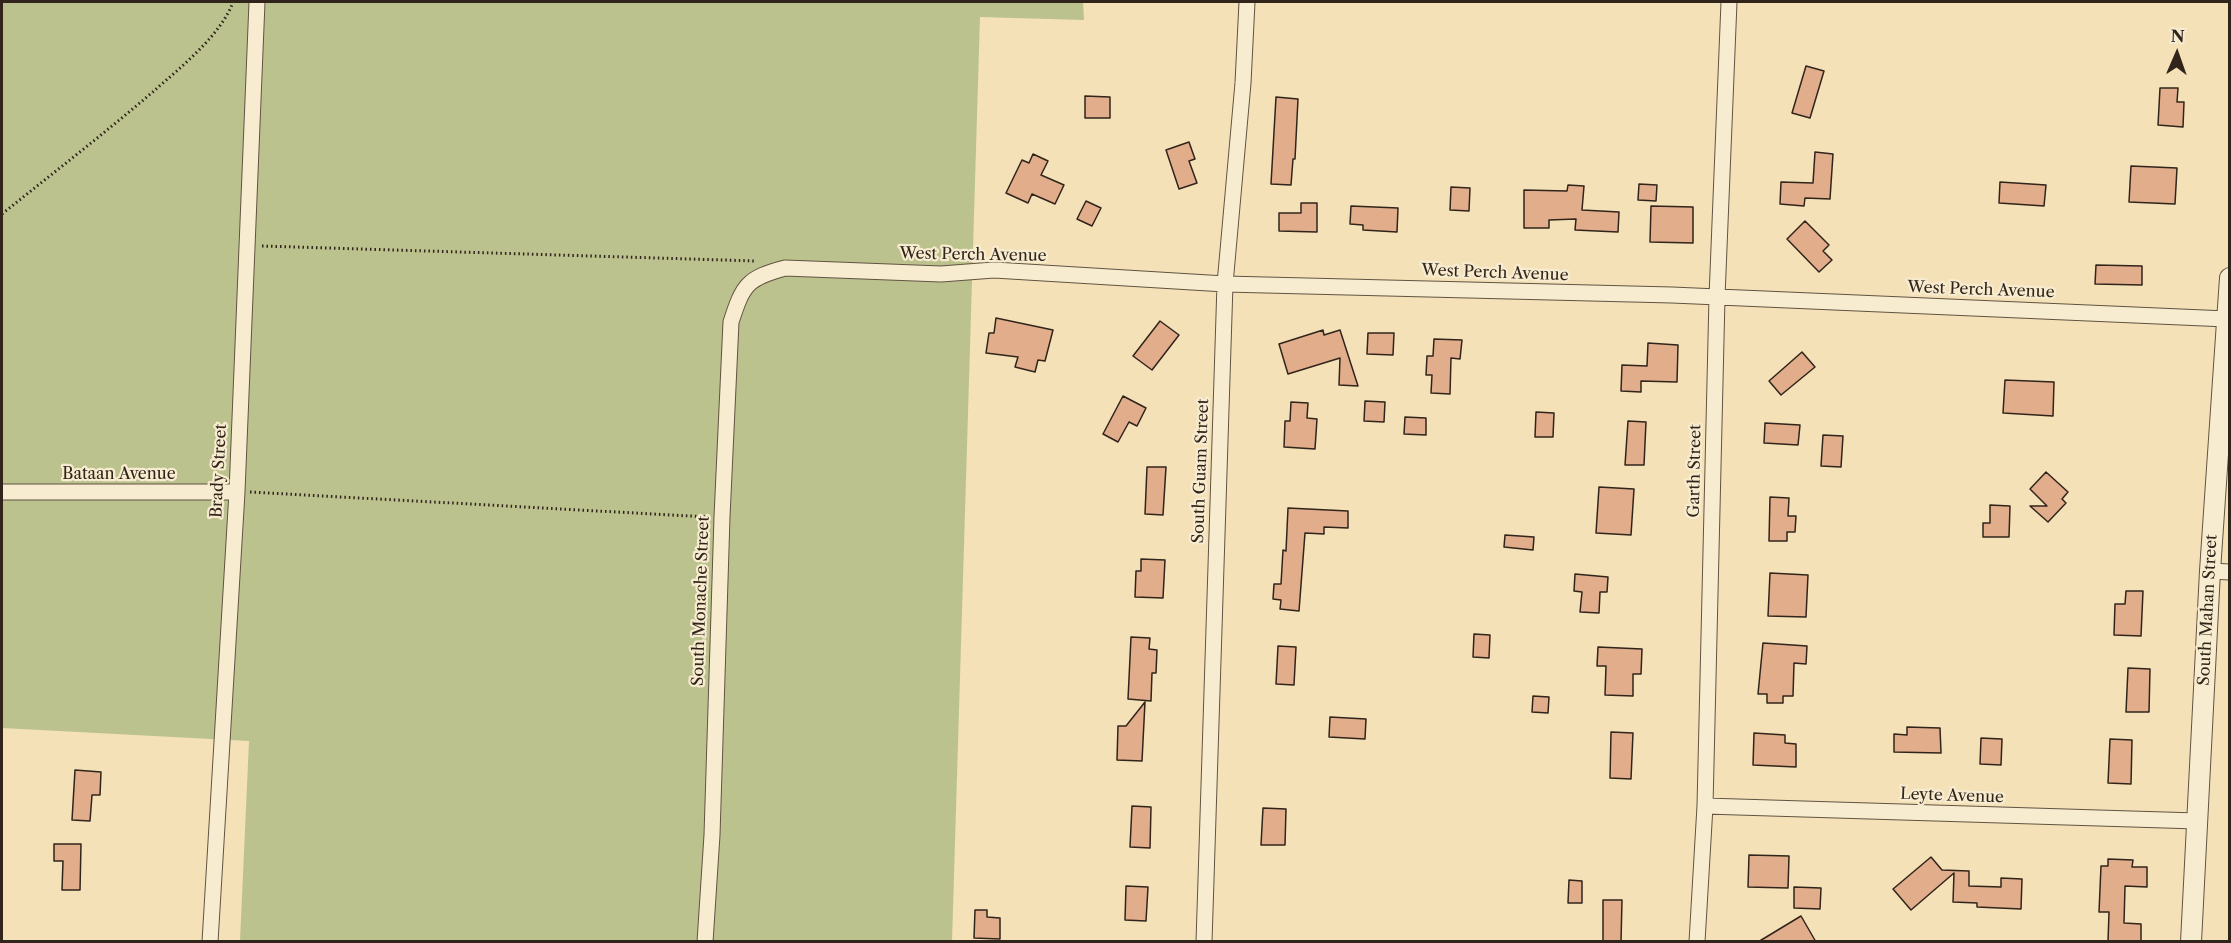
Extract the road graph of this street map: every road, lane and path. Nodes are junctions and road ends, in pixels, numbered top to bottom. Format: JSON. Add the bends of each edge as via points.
{"nodes":[{"id":1,"x":233,"y":2,"type":"edge"},
{"id":2,"x":257,"y":2,"type":"edge"},
{"id":3,"x":1247,"y":2,"type":"edge"},
{"id":4,"x":1729,"y":2,"type":"edge"},
{"id":5,"x":2,"y":214,"type":"edge"},
{"id":6,"x":248,"y":246,"type":"junction"},
{"id":7,"x":760,"y":268,"type":"junction"},
{"id":8,"x":2229,"y":278,"type":"edge"},
{"id":9,"x":1225,"y":284,"type":"junction"},
{"id":10,"x":1717,"y":297,"type":"junction"},
{"id":11,"x":2227,"y":319,"type":"junction"},
{"id":12,"x":2,"y":492,"type":"edge"},
{"id":13,"x":237,"y":492,"type":"junction"},
{"id":14,"x":722,"y":517,"type":"junction"},
{"id":15,"x":2210,"y":571,"type":"junction"},
{"id":16,"x":2229,"y":572,"type":"edge"},
{"id":17,"x":1705,"y":806,"type":"junction"},
{"id":18,"x":2198,"y":821,"type":"junction"},
{"id":19,"x":210,"y":942,"type":"edge"},
{"id":20,"x":705,"y":942,"type":"edge"},
{"id":21,"x":1204,"y":942,"type":"edge"},
{"id":22,"x":1697,"y":942,"type":"edge"},
{"id":23,"x":2191,"y":942,"type":"edge"}],
"edges":[{"from":1,"to":5,"type":"path","via":[[229,14],[176,71]]},
{"from":2,"to":6,"type":"street","name":"Brady Street"},
{"from":3,"to":9,"type":"street","name":"South Guam Street"},
{"from":4,"to":10,"type":"street","name":"Garth Street"},
{"from":6,"to":7,"type":"path"},
{"from":6,"to":13,"type":"street","name":"Brady Street"},
{"from":7,"to":9,"type":"street","name":"West Perch Avenue","via":[[941,274],[994,270]]},
{"from":7,"to":14,"type":"street","name":"South Monache Street","via":[[739,297],[731,322]]},
{"from":8,"to":11,"type":"street","name":"South Mahan Street"},
{"from":9,"to":10,"type":"street","name":"West Perch Avenue"},
{"from":9,"to":21,"type":"street","name":"South Guam Street"},
{"from":10,"to":11,"type":"street","name":"West Perch Avenue"},
{"from":10,"to":17,"type":"street","name":"Garth Street"},
{"from":11,"to":15,"type":"street","name":"South Mahan Street"},
{"from":12,"to":13,"type":"street","name":"Bataan Avenue"},
{"from":13,"to":14,"type":"path"},
{"from":13,"to":19,"type":"street","name":"Brady Street"},
{"from":14,"to":20,"type":"street","name":"South Monache Street"},
{"from":15,"to":16,"type":"street"},
{"from":15,"to":18,"type":"street","name":"South Mahan Street"},
{"from":17,"to":18,"type":"street","name":"Leyte Avenue"},
{"from":17,"to":22,"type":"street","name":"Garth Street"},
{"from":18,"to":23,"type":"street","name":"South Mahan Street"}]}
